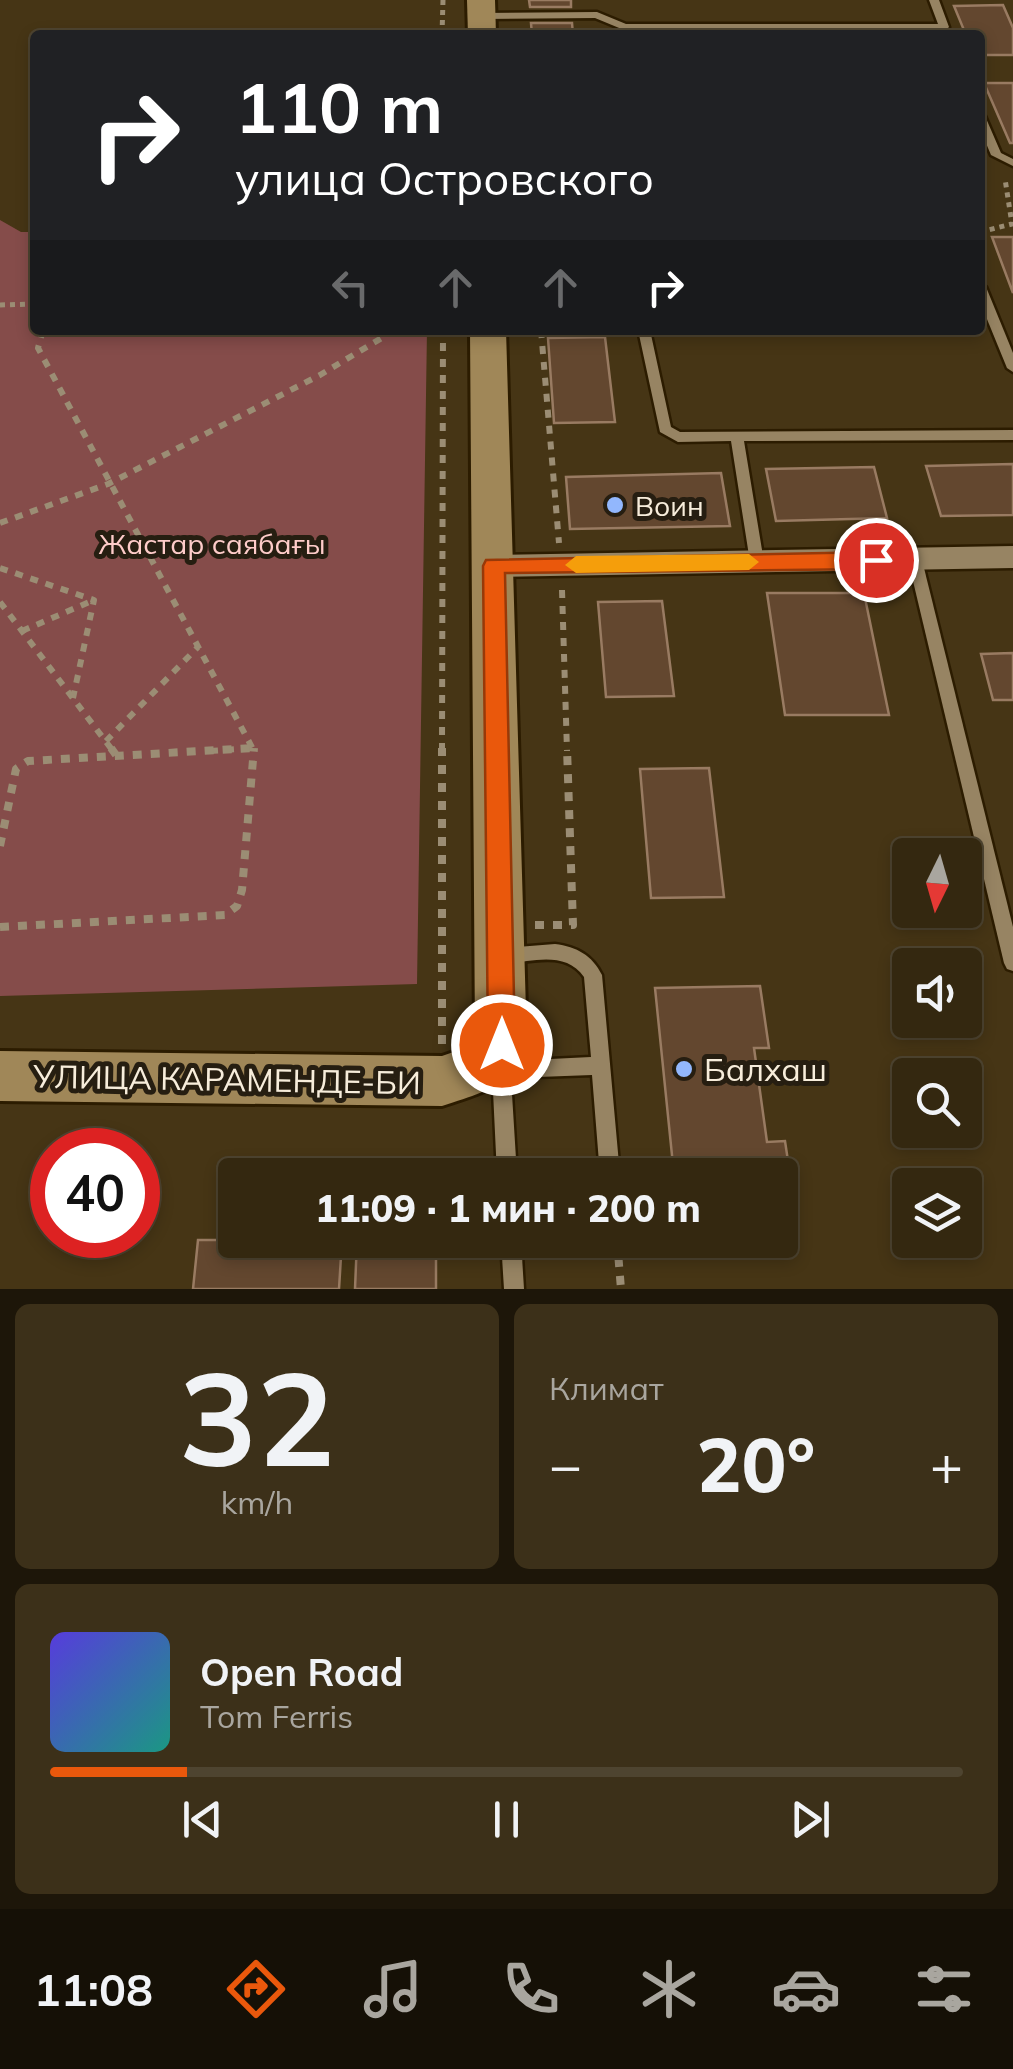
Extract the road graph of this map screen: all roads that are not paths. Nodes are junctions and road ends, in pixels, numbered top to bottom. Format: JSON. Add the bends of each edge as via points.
{"nodes":[{"id":1,"x":595,"y":0,"type":"edge"},
{"id":2,"x":934,"y":0,"type":"edge"},
{"id":3,"x":597,"y":14,"type":"junction"},
{"id":4,"x":481,"y":17,"type":"edge"},
{"id":5,"x":839,"y":30,"type":"edge"},
{"id":6,"x":946,"y":30,"type":"edge"},
{"id":7,"x":985,"y":128,"type":"edge"},
{"id":8,"x":1007,"y":162,"type":"edge"},
{"id":9,"x":985,"y":299,"type":"edge"},
{"id":10,"x":488,"y":335,"type":"edge"},
{"id":11,"x":645,"y":335,"type":"edge"},
{"id":12,"x":1013,"y":368,"type":"edge"},
{"id":13,"x":1013,"y":434,"type":"edge"},
{"id":14,"x":737,"y":436,"type":"junction"},
{"id":15,"x":1013,"y":557,"type":"edge"},
{"id":16,"x":915,"y":560,"type":"junction"},
{"id":17,"x":757,"y":562,"type":"junction"},
{"id":18,"x":494,"y":566,"type":"junction"},
{"id":19,"x":502,"y":940,"type":"junction"},
{"id":20,"x":1013,"y":963,"type":"edge"},
{"id":21,"x":501,"y":1057,"type":"junction"},
{"id":22,"x":598,"y":1066,"type":"junction"},
{"id":23,"x":0,"y":1076,"type":"edge"},
{"id":24,"x":506,"y":1158,"type":"edge"},
{"id":25,"x":608,"y":1158,"type":"edge"},
{"id":26,"x":512,"y":1258,"type":"edge"},
{"id":27,"x":514,"y":1289,"type":"edge"}],
"edges":[{"from":1,"to":3,"type":"lane"},
{"from":2,"to":6,"type":"lane"},
{"from":3,"to":4,"type":"lane"},
{"from":3,"to":5,"type":"lane","via":[[624,28]]},
{"from":7,"to":8,"type":"lane","via":[[996,156]]},
{"from":9,"to":12,"type":"lane"},
{"from":10,"to":18,"type":"street"},
{"from":11,"to":14,"type":"lane","via":[[665,429],[678,437]]},
{"from":13,"to":14,"type":"lane"},
{"from":14,"to":17,"type":"lane"},
{"from":15,"to":16,"type":"street"},
{"from":16,"to":17,"type":"street"},
{"from":16,"to":20,"type":"lane"},
{"from":17,"to":18,"type":"street"},
{"from":18,"to":19,"type":"street"},
{"from":19,"to":21,"type":"street"},
{"from":19,"to":22,"type":"lane","via":[[585,960],[593,975]]},
{"from":21,"to":22,"type":"lane"},
{"from":21,"to":23,"type":"street","name":"УЛИЦА КАРАМЕНДЕ-БИ","via":[[442,1082]]},
{"from":21,"to":24,"type":"lane"},
{"from":22,"to":25,"type":"lane"},
{"from":26,"to":27,"type":"lane"}]}
